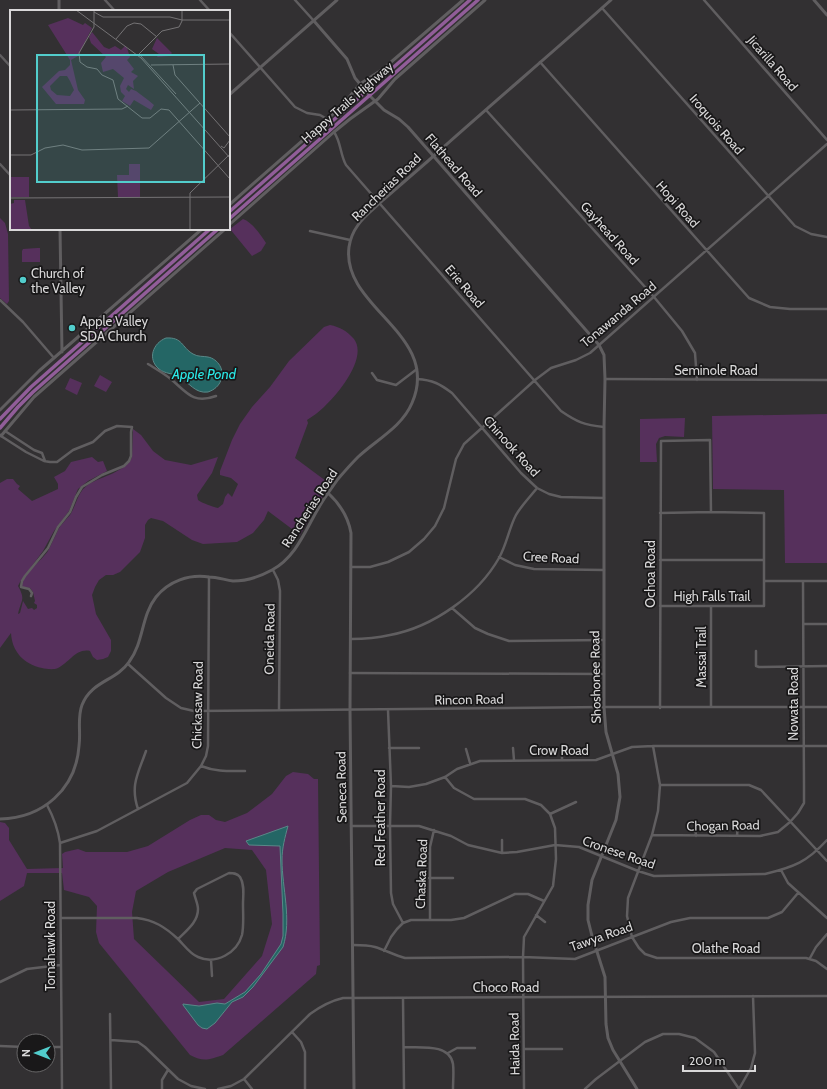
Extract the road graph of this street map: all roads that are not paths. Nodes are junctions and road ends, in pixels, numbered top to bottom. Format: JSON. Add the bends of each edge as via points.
{"nodes":[{"id":1,"x":58,"y":0,"type":"edge"},
{"id":2,"x":105,"y":0,"type":"edge"},
{"id":3,"x":200,"y":0,"type":"edge"},
{"id":4,"x":295,"y":0,"type":"edge"},
{"id":5,"x":337,"y":0,"type":"edge"},
{"id":6,"x":463,"y":0,"type":"edge"},
{"id":7,"x":470,"y":0,"type":"edge"},
{"id":8,"x":478,"y":0,"type":"edge"},
{"id":9,"x":485,"y":0,"type":"edge"},
{"id":10,"x":611,"y":0,"type":"edge"},
{"id":11,"x":704,"y":0,"type":"edge"},
{"id":12,"x":814,"y":0,"type":"edge"},
{"id":13,"x":602,"y":8,"type":"junction"},
{"id":14,"x":59,"y":10,"type":"edge"},
{"id":15,"x":114,"y":10,"type":"edge"},
{"id":16,"x":209,"y":10,"type":"edge"},
{"id":17,"x":827,"y":15,"type":"edge"},
{"id":18,"x":314,"y":21,"type":"junction"},
{"id":19,"x":230,"y":33,"type":"edge"},
{"id":20,"x":0,"y":55,"type":"edge"},
{"id":21,"x":540,"y":62,"type":"junction"},
{"id":22,"x":10,"y":66,"type":"edge"},
{"id":23,"x":260,"y":68,"type":"junction"},
{"id":24,"x":360,"y":84,"type":"junction"},
{"id":25,"x":366,"y":91,"type":"junction"},
{"id":26,"x":230,"y":94,"type":"edge"},
{"id":27,"x":370,"y":96,"type":"junction"},
{"id":28,"x":375,"y":102,"type":"junction"},
{"id":29,"x":486,"y":110,"type":"junction"},
{"id":30,"x":327,"y":119,"type":"junction"},
{"id":31,"x":334,"y":132,"type":"junction"},
{"id":32,"x":827,"y":140,"type":"edge"},
{"id":33,"x":827,"y":144,"type":"edge"},
{"id":34,"x":433,"y":156,"type":"junction"},
{"id":35,"x":0,"y":164,"type":"edge"},
{"id":36,"x":10,"y":175,"type":"edge"},
{"id":37,"x":768,"y":196,"type":"junction"},
{"id":38,"x":230,"y":204,"type":"edge"},
{"id":39,"x":379,"y":204,"type":"junction"},
{"id":40,"x":230,"y":211,"type":"edge"},
{"id":41,"x":230,"y":219,"type":"edge"},
{"id":42,"x":230,"y":224,"type":"edge"},
{"id":43,"x":60,"y":230,"type":"edge"},
{"id":44,"x":201,"y":230,"type":"edge"},
{"id":45,"x":209,"y":230,"type":"edge"},
{"id":46,"x":217,"y":230,"type":"edge"},
{"id":47,"x":224,"y":230,"type":"edge"},
{"id":48,"x":310,"y":231,"type":"dead end"},
{"id":49,"x":827,"y":237,"type":"edge"},
{"id":50,"x":350,"y":240,"type":"junction"},
{"id":51,"x":707,"y":251,"type":"junction"},
{"id":52,"x":654,"y":297,"type":"junction"},
{"id":53,"x":0,"y":300,"type":"edge"},
{"id":54,"x":827,"y":309,"type":"edge"},
{"id":55,"x":599,"y":345,"type":"junction"},
{"id":56,"x":62,"y":352,"type":"junction"},
{"id":57,"x":54,"y":358,"type":"junction"},
{"id":58,"x":148,"y":364,"type":"dead end"},
{"id":59,"x":417,"y":369,"type":"junction"},
{"id":60,"x":372,"y":373,"type":"dead end"},
{"id":61,"x":417,"y":379,"type":"junction"},
{"id":62,"x":535,"y":380,"type":"junction"},
{"id":63,"x":605,"y":380,"type":"junction"},
{"id":64,"x":697,"y":380,"type":"junction"},
{"id":65,"x":827,"y":380,"type":"edge"},
{"id":66,"x":216,"y":396,"type":"dead end"},
{"id":67,"x":0,"y":410,"type":"edge"},
{"id":68,"x":0,"y":419,"type":"edge"},
{"id":69,"x":0,"y":427,"type":"edge"},
{"id":70,"x":482,"y":427,"type":"junction"},
{"id":71,"x":604,"y":427,"type":"junction"},
{"id":72,"x":5,"y":431,"type":"junction"},
{"id":73,"x":1,"y":436,"type":"edge"},
{"id":74,"x":22,"y":442,"type":"junction"},
{"id":75,"x":18,"y":448,"type":"junction"},
{"id":76,"x":45,"y":461,"type":"junction"},
{"id":77,"x":537,"y":488,"type":"junction"},
{"id":78,"x":328,"y":493,"type":"junction"},
{"id":79,"x":605,"y":498,"type":"junction"},
{"id":80,"x":710,"y":512,"type":"junction"},
{"id":81,"x":660,"y":513,"type":"junction"},
{"id":82,"x":499,"y":557,"type":"junction"},
{"id":83,"x":660,"y":560,"type":"junction"},
{"id":84,"x":764,"y":560,"type":"junction"},
{"id":85,"x":351,"y":568,"type":"junction"},
{"id":86,"x":273,"y":570,"type":"junction"},
{"id":87,"x":604,"y":570,"type":"junction"},
{"id":88,"x":209,"y":576,"type":"junction"},
{"id":89,"x":764,"y":581,"type":"junction"},
{"id":90,"x":803,"y":581,"type":"junction"},
{"id":91,"x":827,"y":581,"type":"edge"},
{"id":92,"x":31,"y":596,"type":"dead end"},
{"id":93,"x":660,"y":606,"type":"junction"},
{"id":94,"x":711,"y":607,"type":"junction"},
{"id":95,"x":452,"y":608,"type":"junction"},
{"id":96,"x":803,"y":624,"type":"junction"},
{"id":97,"x":827,"y":624,"type":"edge"},
{"id":98,"x":351,"y":639,"type":"junction"},
{"id":99,"x":604,"y":640,"type":"junction"},
{"id":100,"x":756,"y":651,"type":"dead end"},
{"id":101,"x":128,"y":664,"type":"junction"},
{"id":102,"x":804,"y":666,"type":"junction"},
{"id":103,"x":827,"y":666,"type":"edge"},
{"id":104,"x":350,"y":673,"type":"junction"},
{"id":105,"x":604,"y":674,"type":"junction"},
{"id":106,"x":604,"y":707,"type":"junction"},
{"id":107,"x":711,"y":707,"type":"junction"},
{"id":108,"x":803,"y":707,"type":"junction"},
{"id":109,"x":827,"y":707,"type":"edge"},
{"id":110,"x":660,"y":708,"type":"junction"},
{"id":111,"x":279,"y":710,"type":"junction"},
{"id":112,"x":350,"y":710,"type":"junction"},
{"id":113,"x":388,"y":710,"type":"junction"},
{"id":114,"x":208,"y":711,"type":"junction"},
{"id":115,"x":803,"y":745,"type":"junction"},
{"id":116,"x":653,"y":746,"type":"junction"},
{"id":117,"x":827,"y":746,"type":"edge"},
{"id":118,"x":389,"y":748,"type":"junction"},
{"id":119,"x":419,"y":748,"type":"dead end"},
{"id":120,"x":513,"y":748,"type":"dead end"},
{"id":121,"x":562,"y":748,"type":"dead end"},
{"id":122,"x":466,"y":749,"type":"dead end"},
{"id":123,"x":146,"y":751,"type":"dead end"},
{"id":124,"x":612,"y":754,"type":"junction"},
{"id":125,"x":514,"y":760,"type":"junction"},
{"id":126,"x":562,"y":760,"type":"junction"},
{"id":127,"x":470,"y":763,"type":"junction"},
{"id":128,"x":201,"y":766,"type":"junction"},
{"id":129,"x":245,"y":771,"type":"dead end"},
{"id":130,"x":445,"y":777,"type":"junction"},
{"id":131,"x":660,"y":785,"type":"junction"},
{"id":132,"x":391,"y":786,"type":"junction"},
{"id":133,"x":576,"y":802,"type":"dead end"},
{"id":134,"x":47,"y":805,"type":"junction"},
{"id":135,"x":138,"y":809,"type":"junction"},
{"id":136,"x":550,"y":814,"type":"junction"},
{"id":137,"x":0,"y":819,"type":"edge"},
{"id":138,"x":790,"y":822,"type":"junction"},
{"id":139,"x":695,"y":823,"type":"dead end"},
{"id":140,"x":738,"y":823,"type":"dead end"},
{"id":141,"x":390,"y":825,"type":"junction"},
{"id":142,"x":351,"y":826,"type":"junction"},
{"id":143,"x":434,"y":830,"type":"junction"},
{"id":144,"x":652,"y":835,"type":"junction"},
{"id":145,"x":696,"y":836,"type":"junction"},
{"id":146,"x":737,"y":836,"type":"junction"},
{"id":147,"x":502,"y":840,"type":"dead end"},
{"id":148,"x":827,"y":840,"type":"edge"},
{"id":149,"x":60,"y":843,"type":"junction"},
{"id":150,"x":555,"y":846,"type":"junction"},
{"id":151,"x":817,"y":851,"type":"junction"},
{"id":152,"x":502,"y":852,"type":"junction"},
{"id":153,"x":602,"y":856,"type":"junction"},
{"id":154,"x":827,"y":861,"type":"edge"},
{"id":155,"x":782,"y":870,"type":"junction"},
{"id":156,"x":638,"y":871,"type":"junction"},
{"id":157,"x":429,"y":878,"type":"junction"},
{"id":158,"x":453,"y":878,"type":"dead end"},
{"id":159,"x":798,"y":893,"type":"junction"},
{"id":160,"x":544,"y":901,"type":"junction"},
{"id":161,"x":536,"y":915,"type":"junction"},
{"id":162,"x":60,"y":918,"type":"junction"},
{"id":163,"x":827,"y":918,"type":"edge"},
{"id":164,"x":430,"y":920,"type":"junction"},
{"id":165,"x":545,"y":922,"type":"dead end"},
{"id":166,"x":403,"y":923,"type":"junction"},
{"id":167,"x":827,"y":934,"type":"edge"},
{"id":168,"x":632,"y":936,"type":"junction"},
{"id":169,"x":178,"y":939,"type":"junction"},
{"id":170,"x":353,"y":945,"type":"junction"},
{"id":171,"x":384,"y":951,"type":"junction"},
{"id":172,"x":597,"y":951,"type":"junction"},
{"id":173,"x":523,"y":957,"type":"junction"},
{"id":174,"x":810,"y":958,"type":"junction"},
{"id":175,"x":211,"y":960,"type":"junction"},
{"id":176,"x":60,"y":965,"type":"junction"},
{"id":177,"x":827,"y":969,"type":"edge"},
{"id":178,"x":212,"y":976,"type":"dead end"},
{"id":179,"x":0,"y":982,"type":"edge"},
{"id":180,"x":753,"y":996,"type":"junction"},
{"id":181,"x":827,"y":996,"type":"edge"},
{"id":182,"x":606,"y":997,"type":"junction"},
{"id":183,"x":353,"y":998,"type":"junction"},
{"id":184,"x":403,"y":998,"type":"junction"},
{"id":185,"x":523,"y":998,"type":"junction"},
{"id":186,"x":110,"y":1014,"type":"dead end"},
{"id":187,"x":292,"y":1032,"type":"junction"},
{"id":188,"x":111,"y":1040,"type":"junction"},
{"id":189,"x":0,"y":1046,"type":"edge"},
{"id":190,"x":16,"y":1047,"type":"edge"},
{"id":191,"x":56,"y":1047,"type":"edge"},
{"id":192,"x":61,"y":1047,"type":"junction"},
{"id":193,"x":404,"y":1047,"type":"junction"},
{"id":194,"x":475,"y":1048,"type":"dead end"},
{"id":195,"x":524,"y":1049,"type":"junction"},
{"id":196,"x":562,"y":1050,"type":"dead end"},
{"id":197,"x":448,"y":1053,"type":"junction"},
{"id":198,"x":620,"y":1061,"type":"junction"},
{"id":199,"x":168,"y":1070,"type":"junction"},
{"id":200,"x":244,"y":1079,"type":"junction"},
{"id":201,"x":62,"y":1089,"type":"edge"},
{"id":202,"x":111,"y":1089,"type":"edge"},
{"id":203,"x":162,"y":1089,"type":"edge"},
{"id":204,"x":204,"y":1089,"type":"edge"},
{"id":205,"x":218,"y":1089,"type":"edge"},
{"id":206,"x":252,"y":1089,"type":"edge"},
{"id":207,"x":305,"y":1089,"type":"edge"},
{"id":208,"x":354,"y":1089,"type":"edge"},
{"id":209,"x":404,"y":1089,"type":"edge"},
{"id":210,"x":453,"y":1089,"type":"edge"},
{"id":211,"x":524,"y":1089,"type":"edge"},
{"id":212,"x":585,"y":1089,"type":"edge"},
{"id":213,"x":637,"y":1089,"type":"edge"},
{"id":214,"x":739,"y":1089,"type":"edge"}],
"edges":[{"from":1,"to":14,"type":"street"},
{"from":2,"to":15,"type":"street"},
{"from":3,"to":16,"type":"street"},
{"from":4,"to":18,"type":"street","name":"Flathead Road"},
{"from":5,"to":18,"type":"street"},
{"from":6,"to":24,"type":"street","via":[[383,69]]},
{"from":7,"to":25,"type":"main road","name":"Happy Trails Highway"},
{"from":8,"to":27,"type":"main road","name":"Happy Trails Highway"},
{"from":9,"to":28,"type":"street","via":[[395,79]]},
{"from":10,"to":13,"type":"street","name":"Rancherias Road"},
{"from":11,"to":32,"type":"street","name":"Jicarilla Road"},
{"from":12,"to":17,"type":"street"},
{"from":13,"to":21,"type":"street","name":"Rancherias Road"},
{"from":13,"to":37,"type":"street","name":"Iroquois Road"},
{"from":18,"to":23,"type":"street"},
{"from":18,"to":24,"type":"street","name":"Flathead Road","via":[[347,59]]},
{"from":19,"to":23,"type":"street"},
{"from":20,"to":22,"type":"street"},
{"from":21,"to":29,"type":"street","name":"Rancherias Road"},
{"from":21,"to":51,"type":"street","name":"Hopi Road"},
{"from":23,"to":26,"type":"street"},
{"from":23,"to":30,"type":"street","via":[[295,107]]},
{"from":24,"to":25,"type":"street","name":"Flathead Road"},
{"from":24,"to":30,"type":"street"},
{"from":25,"to":27,"type":"street","name":"Flathead Road"},
{"from":25,"to":40,"type":"main road","name":"Happy Trails Highway"},
{"from":27,"to":28,"type":"street","name":"Flathead Road"},
{"from":27,"to":41,"type":"main road","name":"Happy Trails Highway"},
{"from":28,"to":31,"type":"street"},
{"from":28,"to":34,"type":"street","name":"Flathead Road","via":[[408,126]]},
{"from":29,"to":34,"type":"street","name":"Rancherias Road"},
{"from":29,"to":52,"type":"street","name":"Gayhead Road"},
{"from":30,"to":38,"type":"street"},
{"from":31,"to":39,"type":"street","name":"Erie Road","via":[[339,139],[346,165]]},
{"from":31,"to":42,"type":"street"},
{"from":33,"to":37,"type":"street","name":"Tonawanda Road"},
{"from":34,"to":39,"type":"street","name":"Rancherias Road"},
{"from":34,"to":55,"type":"street","name":"Flathead Road"},
{"from":35,"to":36,"type":"street"},
{"from":37,"to":49,"type":"street","name":"Iroquois Road","via":[[795,226],[811,234]]},
{"from":37,"to":51,"type":"street","name":"Tonawanda Road"},
{"from":39,"to":50,"type":"street","name":"Rancherias Road","via":[[357,226]]},
{"from":39,"to":62,"type":"street","name":"Erie Road"},
{"from":43,"to":56,"type":"street"},
{"from":44,"to":56,"type":"street"},
{"from":45,"to":68,"type":"main road","via":[[31,386]]},
{"from":46,"to":69,"type":"main road","via":[[33,392]]},
{"from":47,"to":72,"type":"street","via":[[34,397]]},
{"from":48,"to":50,"type":"street"},
{"from":50,"to":59,"type":"street","name":"Rancherias Road","via":[[348,258],[354,279],[399,333],[412,353]]},
{"from":51,"to":52,"type":"street","name":"Tonawanda Road"},
{"from":51,"to":54,"type":"street","name":"Hopi Road","via":[[749,298],[770,307]]},
{"from":52,"to":55,"type":"street","name":"Tonawanda Road"},
{"from":52,"to":64,"type":"street","name":"Gayhead Road","via":[[682,331],[695,353]]},
{"from":53,"to":57,"type":"street"},
{"from":55,"to":62,"type":"street","name":"Tonawanda Road","via":[[576,360],[550,368]]},
{"from":55,"to":63,"type":"street","name":"Shoshonee Road","via":[[604,355]]},
{"from":56,"to":57,"type":"street"},
{"from":57,"to":67,"type":"street","via":[[24,384]]},
{"from":58,"to":66,"type":"street","via":[[189,395],[201,399]]},
{"from":59,"to":60,"type":"street","via":[[396,385],[377,380]]},
{"from":59,"to":61,"type":"street","name":"Rancherias Road"},
{"from":61,"to":70,"type":"street","name":"Chinook Road","via":[[440,384]]},
{"from":61,"to":78,"type":"street","name":"Rancherias Road","via":[[413,402],[403,419],[356,458]]},
{"from":62,"to":70,"type":"street","name":"Tonawanda Road"},
{"from":62,"to":71,"type":"street","name":"Erie Road","via":[[561,411],[575,421]]},
{"from":63,"to":64,"type":"street","name":"Seminole Road"},
{"from":63,"to":71,"type":"street","name":"Shoshonee Road"},
{"from":64,"to":65,"type":"street","name":"Seminole Road"},
{"from":69,"to":72,"type":"street"},
{"from":70,"to":77,"type":"street","name":"Chinook Road"},
{"from":70,"to":85,"type":"street","name":"Tonawanda Road","via":[[464,444],[456,459],[444,508],[435,526],[424,539],[409,552],[388,562],[370,567]]},
{"from":71,"to":79,"type":"street","name":"Shoshonee Road"},
{"from":72,"to":73,"type":"street"},
{"from":72,"to":74,"type":"street"},
{"from":73,"to":75,"type":"street"},
{"from":74,"to":75,"type":"street"},
{"from":74,"to":76,"type":"street","via":[[42,453]]},
{"from":75,"to":76,"type":"street"},
{"from":76,"to":92,"type":"street","via":[[57,462],[73,450],[93,442],[105,431],[117,426],[132,427],[129,461],[124,466],[91,481],[79,491],[70,512],[58,527],[48,548],[22,581],[21,587],[29,589]]},
{"from":77,"to":79,"type":"street","name":"Chinook Road","via":[[561,497]]},
{"from":77,"to":82,"type":"street","via":[[516,515]]},
{"from":78,"to":85,"type":"street","name":"Seneca Road","via":[[343,510],[349,522]]},
{"from":78,"to":86,"type":"street","name":"Rancherias Road","via":[[295,550]]},
{"from":79,"to":87,"type":"street","name":"Shoshonee Road"},
{"from":80,"to":81,"type":"street"},
{"from":80,"to":81,"type":"street","name":"Ochoa Road","via":[[710,440],[661,441]]},
{"from":80,"to":84,"type":"street","via":[[764,513]]},
{"from":81,"to":83,"type":"street","name":"Ochoa Road"},
{"from":82,"to":87,"type":"street","name":"Cree Road","via":[[515,565],[534,569]]},
{"from":82,"to":95,"type":"street","via":[[485,577]]},
{"from":83,"to":84,"type":"street"},
{"from":83,"to":93,"type":"street","name":"Ochoa Road"},
{"from":84,"to":89,"type":"street"},
{"from":85,"to":98,"type":"street","name":"Seneca Road"},
{"from":86,"to":88,"type":"street","name":"Rancherias Road","via":[[235,581]]},
{"from":86,"to":111,"type":"street","name":"Oneida Road","via":[[280,592]]},
{"from":87,"to":99,"type":"street","name":"Shoshonee Road"},
{"from":88,"to":101,"type":"street","name":"Rancherias Road","via":[[180,579],[159,593],[149,606],[137,648]]},
{"from":88,"to":114,"type":"street","name":"Chickasaw Road"},
{"from":89,"to":90,"type":"street"},
{"from":89,"to":94,"type":"street","name":"High Falls Trail","via":[[764,606]]},
{"from":90,"to":91,"type":"street"},
{"from":90,"to":96,"type":"street","name":"Nowata Road"},
{"from":93,"to":94,"type":"street","name":"High Falls Trail"},
{"from":93,"to":110,"type":"street","name":"Ochoa Road"},
{"from":94,"to":107,"type":"street","name":"Massai Trail"},
{"from":95,"to":98,"type":"street","via":[[419,626],[392,635]]},
{"from":95,"to":99,"type":"street","via":[[476,628],[509,641]]},
{"from":96,"to":97,"type":"street"},
{"from":96,"to":102,"type":"street","name":"Nowata Road"},
{"from":98,"to":104,"type":"street","name":"Seneca Road"},
{"from":99,"to":105,"type":"street","name":"Shoshonee Road"},
{"from":100,"to":102,"type":"street","via":[[756,666]]},
{"from":101,"to":114,"type":"street","name":"Rincon Road","via":[[181,708]]},
{"from":101,"to":134,"type":"street","name":"Rancherias Road","via":[[97,684],[86,695],[79,717],[80,744],[77,763],[67,783]]},
{"from":102,"to":103,"type":"street"},
{"from":102,"to":108,"type":"street","name":"Nowata Road"},
{"from":104,"to":105,"type":"street"},
{"from":104,"to":112,"type":"street","name":"Seneca Road"},
{"from":105,"to":106,"type":"street","name":"Shoshonee Road"},
{"from":106,"to":110,"type":"street","name":"Rincon Road"},
{"from":106,"to":113,"type":"street","name":"Rincon Road"},
{"from":106,"to":124,"type":"street","name":"Shoshonee Road","via":[[606,732]]},
{"from":107,"to":108,"type":"street","name":"Rincon Road"},
{"from":107,"to":110,"type":"street","name":"Rincon Road"},
{"from":108,"to":109,"type":"street","name":"Rincon Road"},
{"from":108,"to":115,"type":"street","name":"Nowata Road"},
{"from":111,"to":112,"type":"street","name":"Rincon Road"},
{"from":111,"to":114,"type":"street","name":"Rincon Road"},
{"from":112,"to":113,"type":"street","name":"Rincon Road"},
{"from":112,"to":142,"type":"street","name":"Seneca Road"},
{"from":113,"to":118,"type":"street","name":"Red Feather Road"},
{"from":114,"to":128,"type":"street","name":"Chickasaw Road","via":[[208,746]]},
{"from":115,"to":116,"type":"street","name":"Crow Road"},
{"from":115,"to":117,"type":"street","name":"Crow Road"},
{"from":115,"to":138,"type":"street","name":"Nowata Road","via":[[804,803]]},
{"from":116,"to":124,"type":"street","name":"Crow Road","via":[[632,747]]},
{"from":116,"to":131,"type":"street"},
{"from":118,"to":119,"type":"street"},
{"from":118,"to":132,"type":"street","name":"Red Feather Road"},
{"from":120,"to":125,"type":"street"},
{"from":121,"to":126,"type":"street"},
{"from":122,"to":127,"type":"street"},
{"from":123,"to":135,"type":"street","via":[[135,782],[134,793]]},
{"from":124,"to":126,"type":"street","name":"Crow Road","via":[[596,760]]},
{"from":124,"to":153,"type":"street","name":"Shoshonee Road","via":[[618,774],[620,797],[616,820]]},
{"from":125,"to":126,"type":"street","name":"Crow Road"},
{"from":125,"to":127,"type":"street","name":"Crow Road"},
{"from":127,"to":130,"type":"street","name":"Crow Road"},
{"from":128,"to":129,"type":"street","via":[[216,771]]},
{"from":128,"to":135,"type":"street","name":"Chickasaw Road","via":[[187,783]]},
{"from":130,"to":132,"type":"street","name":"Crow Road","via":[[409,787]]},
{"from":130,"to":136,"type":"street","via":[[454,788],[474,798],[525,799],[541,805]]},
{"from":131,"to":138,"type":"street","via":[[749,785],[761,790]]},
{"from":131,"to":144,"type":"street","via":[[658,811]]},
{"from":132,"to":141,"type":"street","name":"Red Feather Road"},
{"from":133,"to":136,"type":"street"},
{"from":134,"to":137,"type":"street","name":"Rancherias Road","via":[[26,815]]},
{"from":134,"to":149,"type":"street","name":"Tomahawk Road","via":[[56,823]]},
{"from":135,"to":149,"type":"street","name":"Chickasaw Road","via":[[97,831]]},
{"from":136,"to":150,"type":"street","name":"Haida Road","via":[[555,828]]},
{"from":138,"to":146,"type":"street","name":"Chogan Road","via":[[778,832],[760,836]]},
{"from":138,"to":151,"type":"street"},
{"from":139,"to":145,"type":"street"},
{"from":140,"to":146,"type":"street"},
{"from":141,"to":142,"type":"street","name":"Cronese Road"},
{"from":141,"to":143,"type":"street","name":"Cronese Road","via":[[419,826]]},
{"from":141,"to":166,"type":"street","name":"Red Feather Road","via":[[391,893],[393,904]]},
{"from":142,"to":170,"type":"street","name":"Seneca Road"},
{"from":143,"to":152,"type":"street","name":"Cronese Road","via":[[468,845]]},
{"from":143,"to":157,"type":"street","name":"Chaska Road","via":[[430,847]]},
{"from":144,"to":145,"type":"street","name":"Chogan Road"},
{"from":144,"to":156,"type":"street"},
{"from":145,"to":146,"type":"street","name":"Chogan Road"},
{"from":147,"to":152,"type":"street"},
{"from":148,"to":151,"type":"street","name":"Cronese Road"},
{"from":149,"to":162,"type":"street","name":"Tomahawk Road"},
{"from":150,"to":152,"type":"street","name":"Cronese Road"},
{"from":150,"to":153,"type":"street","name":"Cronese Road","via":[[579,847]]},
{"from":150,"to":160,"type":"street","name":"Haida Road","via":[[555,873]]},
{"from":151,"to":154,"type":"street"},
{"from":151,"to":155,"type":"street","name":"Cronese Road","via":[[803,862]]},
{"from":153,"to":156,"type":"street","name":"Cronese Road"},
{"from":153,"to":172,"type":"street","name":"Shoshonee Road","via":[[592,880],[588,905],[588,920]]},
{"from":155,"to":156,"type":"street","name":"Cronese Road","via":[[765,874],[654,876]]},
{"from":155,"to":159,"type":"street","via":[[788,883]]},
{"from":156,"to":168,"type":"street","via":[[628,898],[627,916]]},
{"from":157,"to":158,"type":"street"},
{"from":157,"to":164,"type":"street","name":"Chaska Road"},
{"from":159,"to":163,"type":"street"},
{"from":159,"to":168,"type":"street","name":"Tawya Road","via":[[782,912],[768,918],[690,918],[670,922]]},
{"from":160,"to":161,"type":"street","name":"Haida Road"},
{"from":160,"to":164,"type":"street","via":[[528,894],[515,894],[464,918]]},
{"from":161,"to":165,"type":"street"},
{"from":161,"to":173,"type":"street","name":"Haida Road","via":[[524,937]]},
{"from":162,"to":169,"type":"street","via":[[149,920],[166,928]]},
{"from":162,"to":176,"type":"street","name":"Tomahawk Road"},
{"from":164,"to":166,"type":"street","via":[[411,920]]},
{"from":166,"to":171,"type":"street","via":[[391,937]]},
{"from":167,"to":174,"type":"street"},
{"from":168,"to":172,"type":"street","name":"Tawya Road"},
{"from":168,"to":174,"type":"street","name":"Olathe Road","via":[[642,951],[657,958]]},
{"from":169,"to":175,"type":"street","via":[[191,952]]},
{"from":169,"to":175,"type":"street","via":[[193,924],[197,916],[198,908],[194,893],[229,873],[239,875],[243,884],[242,936],[227,955]]},
{"from":170,"to":171,"type":"street","name":"Tawya Road","via":[[375,947]]},
{"from":170,"to":183,"type":"street","name":"Seneca Road"},
{"from":171,"to":173,"type":"street","name":"Tawya Road","via":[[405,958]]},
{"from":172,"to":173,"type":"street","name":"Tawya Road","via":[[574,959]]},
{"from":172,"to":182,"type":"street","name":"Shoshonee Road","via":[[605,977]]},
{"from":173,"to":185,"type":"street","name":"Haida Road"},
{"from":174,"to":177,"type":"street"},
{"from":175,"to":178,"type":"street"},
{"from":176,"to":179,"type":"street","via":[[27,969]]},
{"from":176,"to":192,"type":"street","name":"Tomahawk Road"},
{"from":180,"to":181,"type":"street","name":"Choco Road"},
{"from":180,"to":182,"type":"street","name":"Choco Road"},
{"from":180,"to":214,"type":"street","via":[[755,1053],[752,1068]]},
{"from":182,"to":185,"type":"street","name":"Choco Road"},
{"from":182,"to":198,"type":"street","name":"Shoshonee Road","via":[[607,1033]]},
{"from":183,"to":184,"type":"street","name":"Choco Road"},
{"from":183,"to":187,"type":"street","name":"Choco Road","via":[[321,1006]]},
{"from":183,"to":208,"type":"street","name":"Seneca Road"},
{"from":184,"to":185,"type":"street","name":"Choco Road"},
{"from":184,"to":193,"type":"street"},
{"from":185,"to":195,"type":"street","name":"Haida Road"},
{"from":186,"to":188,"type":"street"},
{"from":187,"to":200,"type":"street","name":"Choco Road"},
{"from":187,"to":207,"type":"street","via":[[301,1042],[305,1052]]},
{"from":188,"to":199,"type":"street","via":[[138,1042]]},
{"from":188,"to":202,"type":"street"},
{"from":189,"to":190,"type":"street"},
{"from":191,"to":192,"type":"street"},
{"from":192,"to":201,"type":"street","name":"Tomahawk Road"},
{"from":193,"to":197,"type":"street","via":[[438,1048]]},
{"from":193,"to":209,"type":"street"},
{"from":194,"to":197,"type":"street","via":[[457,1048]]},
{"from":195,"to":196,"type":"street"},
{"from":195,"to":211,"type":"street","name":"Haida Road"},
{"from":197,"to":210,"type":"street","via":[[453,1062]]},
{"from":198,"to":212,"type":"street"},
{"from":198,"to":213,"type":"street","name":"Shoshonee Road"},
{"from":198,"to":214,"type":"street","via":[[645,1042],[663,1034],[679,1034],[695,1038],[714,1052]]},
{"from":199,"to":203,"type":"street","via":[[162,1080]]},
{"from":199,"to":204,"type":"street","via":[[191,1086]]},
{"from":200,"to":205,"type":"street","name":"Choco Road"},
{"from":200,"to":206,"type":"street"}]}
